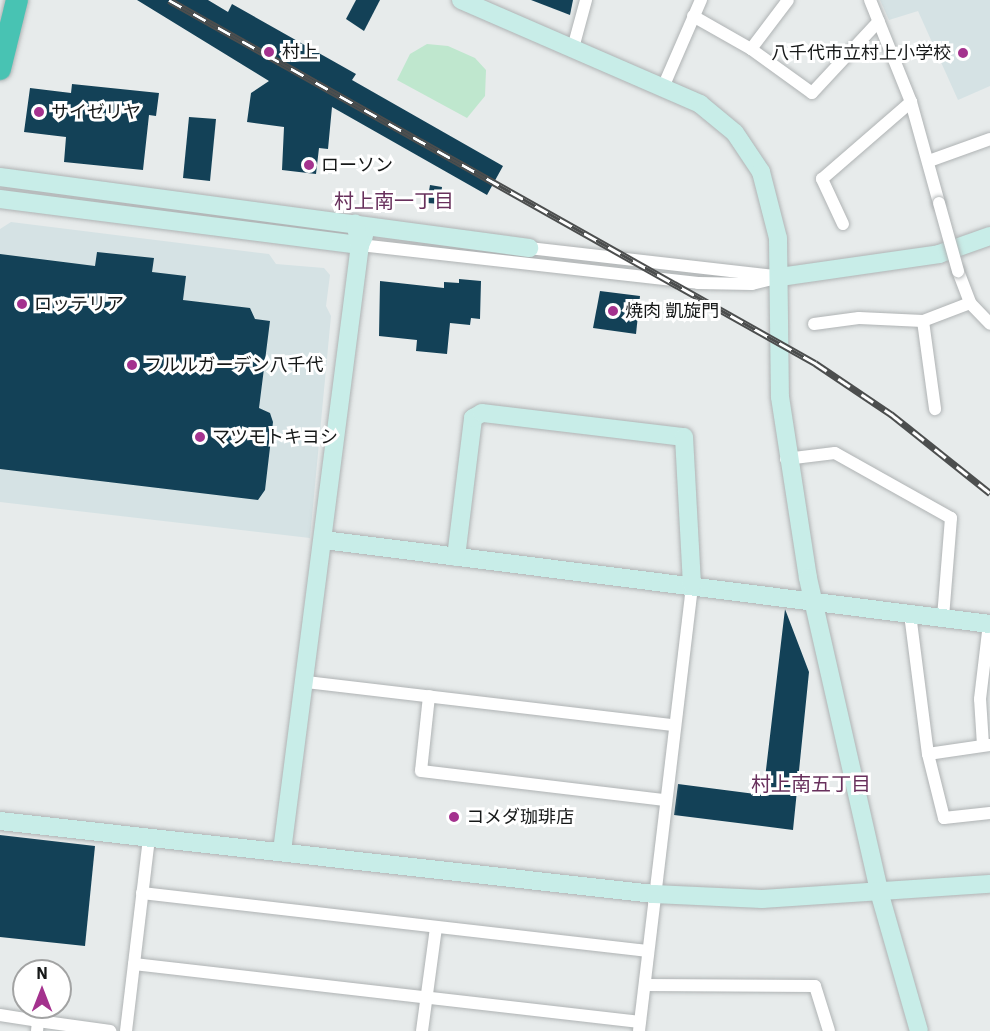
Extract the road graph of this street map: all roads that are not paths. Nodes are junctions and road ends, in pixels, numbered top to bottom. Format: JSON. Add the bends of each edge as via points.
{"nodes":[{"id":1,"x":17,"y":0,"type":"edge"},
{"id":2,"x":461,"y":0,"type":"edge"},
{"id":3,"x":586,"y":0,"type":"edge"},
{"id":4,"x":701,"y":0,"type":"edge"},
{"id":5,"x":788,"y":0,"type":"edge"},
{"id":6,"x":870,"y":0,"type":"edge"},
{"id":7,"x":693,"y":16,"type":"junction"},
{"id":8,"x":879,"y":21,"type":"junction"},
{"id":9,"x":573,"y":48,"type":"junction"},
{"id":10,"x":751,"y":49,"type":"junction"},
{"id":11,"x":0,"y":69,"type":"edge"},
{"id":12,"x":664,"y":85,"type":"junction"},
{"id":13,"x":911,"y":102,"type":"junction"},
{"id":14,"x":990,"y":139,"type":"edge"},
{"id":15,"x":929,"y":161,"type":"junction"},
{"id":16,"x":0,"y":177,"type":"edge"},
{"id":17,"x":0,"y":199,"type":"edge"},
{"id":18,"x":843,"y":224,"type":"dead end"},
{"id":19,"x":362,"y":225,"type":"junction"},
{"id":20,"x":990,"y":236,"type":"edge"},
{"id":21,"x":360,"y":245,"type":"junction"},
{"id":22,"x":529,"y":248,"type":"joint"},
{"id":23,"x":780,"y":277,"type":"junction"},
{"id":24,"x":970,"y":303,"type":"junction"},
{"id":25,"x":923,"y":321,"type":"junction"},
{"id":26,"x":814,"y":324,"type":"dead end"},
{"id":27,"x":990,"y":324,"type":"edge"},
{"id":28,"x":935,"y":409,"type":"dead end"},
{"id":29,"x":786,"y":459,"type":"junction"},
{"id":30,"x":324,"y":540,"type":"junction"},
{"id":31,"x":456,"y":557,"type":"junction"},
{"id":32,"x":692,"y":585,"type":"junction"},
{"id":33,"x":812,"y":602,"type":"junction"},
{"id":34,"x":910,"y":614,"type":"junction"},
{"id":35,"x":943,"y":618,"type":"junction"},
{"id":36,"x":989,"y":624,"type":"edge"},
{"id":37,"x":306,"y":682,"type":"junction"},
{"id":38,"x":429,"y":696,"type":"junction"},
{"id":39,"x":673,"y":724,"type":"junction"},
{"id":40,"x":987,"y":745,"type":"edge"},
{"id":41,"x":928,"y":754,"type":"junction"},
{"id":42,"x":663,"y":800,"type":"junction"},
{"id":43,"x":990,"y":813,"type":"edge"},
{"id":44,"x":0,"y":821,"type":"edge"},
{"id":45,"x":148,"y":837,"type":"junction"},
{"id":46,"x":282,"y":851,"type":"junction"},
{"id":47,"x":990,"y":884,"type":"edge"},
{"id":48,"x":142,"y":893,"type":"junction"},
{"id":49,"x":654,"y":894,"type":"junction"},
{"id":50,"x":880,"y":895,"type":"junction"},
{"id":51,"x":436,"y":927,"type":"junction"},
{"id":52,"x":648,"y":951,"type":"junction"},
{"id":53,"x":134,"y":964,"type":"junction"},
{"id":54,"x":645,"y":985,"type":"junction"},
{"id":55,"x":427,"y":996,"type":"junction"},
{"id":56,"x":0,"y":1015,"type":"edge"},
{"id":57,"x":38,"y":1026,"type":"edge"},
{"id":58,"x":639,"y":1026,"type":"edge"},
{"id":59,"x":110,"y":1031,"type":"edge"},
{"id":60,"x":126,"y":1031,"type":"edge"},
{"id":61,"x":422,"y":1031,"type":"edge"},
{"id":62,"x":829,"y":1031,"type":"edge"},
{"id":63,"x":919,"y":1031,"type":"edge"}],
"edges":[{"from":1,"to":11,"type":"highway"},
{"from":2,"to":9,"type":"street"},
{"from":3,"to":9,"type":"street"},
{"from":4,"to":7,"type":"street"},
{"from":5,"to":10,"type":"street"},
{"from":6,"to":8,"type":"street"},
{"from":7,"to":10,"type":"street"},
{"from":7,"to":12,"type":"street"},
{"from":8,"to":10,"type":"street","via":[[813,93]]},
{"from":8,"to":13,"type":"street"},
{"from":9,"to":12,"type":"street"},
{"from":12,"to":23,"type":"street","via":[[700,104],[735,133],[761,172],[772,202]]},
{"from":13,"to":15,"type":"street"},
{"from":13,"to":18,"type":"street","via":[[822,179]]},
{"from":14,"to":15,"type":"street"},
{"from":15,"to":24,"type":"street","bridge":true},
{"from":16,"to":19,"type":"street"},
{"from":17,"to":21,"type":"street"},
{"from":19,"to":21,"type":"street"},
{"from":19,"to":22,"type":"street"},
{"from":20,"to":23,"type":"street","via":[[939,254]]},
{"from":21,"to":23,"type":"street","via":[[698,283],[752,284]]},
{"from":21,"to":30,"type":"street"},
{"from":22,"to":23,"type":"street"},
{"from":23,"to":29,"type":"street","via":[[780,397]]},
{"from":24,"to":25,"type":"street"},
{"from":24,"to":27,"type":"street"},
{"from":25,"to":26,"type":"street","via":[[859,318]]},
{"from":25,"to":28,"type":"street"},
{"from":29,"to":33,"type":"street"},
{"from":29,"to":35,"type":"street","via":[[835,453],[951,519]]},
{"from":30,"to":31,"type":"street"},
{"from":30,"to":37,"type":"street"},
{"from":31,"to":32,"type":"street"},
{"from":31,"to":32,"type":"street","via":[[473,418],[482,412],[684,437]]},
{"from":32,"to":33,"type":"street"},
{"from":32,"to":39,"type":"street"},
{"from":33,"to":34,"type":"street"},
{"from":33,"to":50,"type":"street"},
{"from":34,"to":35,"type":"street"},
{"from":34,"to":41,"type":"street"},
{"from":35,"to":36,"type":"street"},
{"from":36,"to":40,"type":"street","via":[[980,699]]},
{"from":37,"to":38,"type":"street"},
{"from":37,"to":46,"type":"street"},
{"from":38,"to":39,"type":"street"},
{"from":38,"to":42,"type":"street","via":[[421,771]]},
{"from":39,"to":42,"type":"street"},
{"from":40,"to":41,"type":"street"},
{"from":41,"to":43,"type":"street","via":[[944,818]]},
{"from":42,"to":49,"type":"street"},
{"from":44,"to":45,"type":"street"},
{"from":45,"to":46,"type":"street"},
{"from":45,"to":48,"type":"street"},
{"from":46,"to":49,"type":"street"},
{"from":47,"to":50,"type":"street"},
{"from":48,"to":51,"type":"street"},
{"from":48,"to":53,"type":"street"},
{"from":49,"to":50,"type":"street","via":[[762,899]]},
{"from":49,"to":52,"type":"street"},
{"from":50,"to":63,"type":"street"},
{"from":51,"to":52,"type":"street"},
{"from":51,"to":55,"type":"street"},
{"from":52,"to":54,"type":"street"},
{"from":53,"to":55,"type":"street"},
{"from":53,"to":60,"type":"street"},
{"from":54,"to":58,"type":"street"},
{"from":54,"to":62,"type":"street","via":[[814,986]]},
{"from":55,"to":58,"type":"street"},
{"from":55,"to":61,"type":"street"},
{"from":56,"to":57,"type":"street"},
{"from":57,"to":59,"type":"street"}]}
